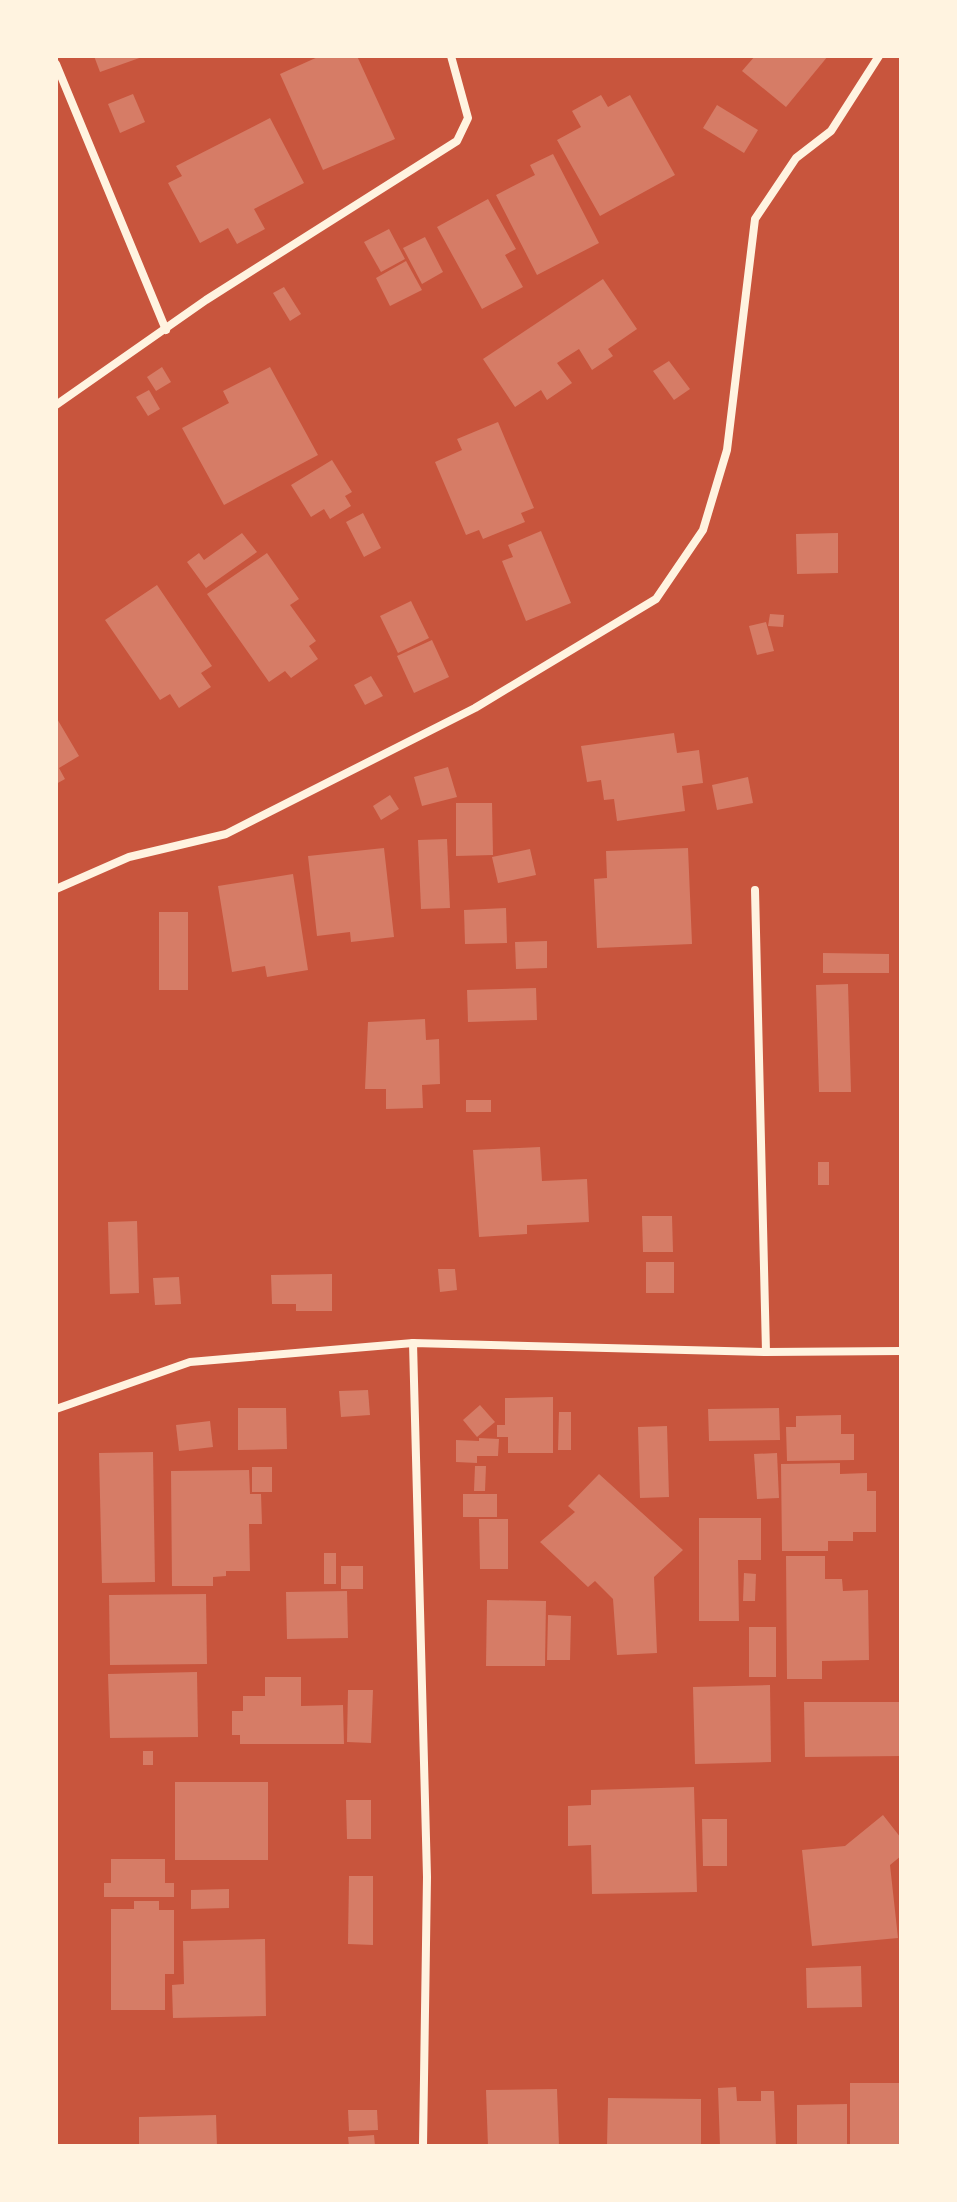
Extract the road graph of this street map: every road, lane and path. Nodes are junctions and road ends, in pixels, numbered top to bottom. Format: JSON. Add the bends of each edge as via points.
{"nodes":[{"id":1,"x":451,"y":56,"type":"edge"},
{"id":2,"x":879,"y":56,"type":"edge"},
{"id":3,"x":56,"y":64,"type":"edge"},
{"id":4,"x":166,"y":330,"type":"junction"},
{"id":5,"x":56,"y":405,"type":"edge"},
{"id":6,"x":56,"y":889,"type":"edge"},
{"id":7,"x":755,"y":890,"type":"dead end"},
{"id":8,"x":413,"y":1343,"type":"junction"},
{"id":9,"x":901,"y":1351,"type":"edge"},
{"id":10,"x":766,"y":1352,"type":"junction"},
{"id":11,"x":56,"y":1409,"type":"edge"},
{"id":12,"x":423,"y":2146,"type":"edge"}],
"edges":[{"from":1,"to":4,"type":"street","via":[[468,118],[457,141]]},
{"from":2,"to":6,"type":"street","via":[[831,131],[796,158],[755,219],[727,450],[703,530],[656,599],[475,708],[226,834],[129,857]]},
{"from":3,"to":4,"type":"street"},
{"from":4,"to":5,"type":"street"},
{"from":7,"to":10,"type":"street"},
{"from":8,"to":10,"type":"street"},
{"from":8,"to":11,"type":"street","via":[[190,1362]]},
{"from":8,"to":12,"type":"street","via":[[427,1877]]},
{"from":9,"to":10,"type":"street"}]}
